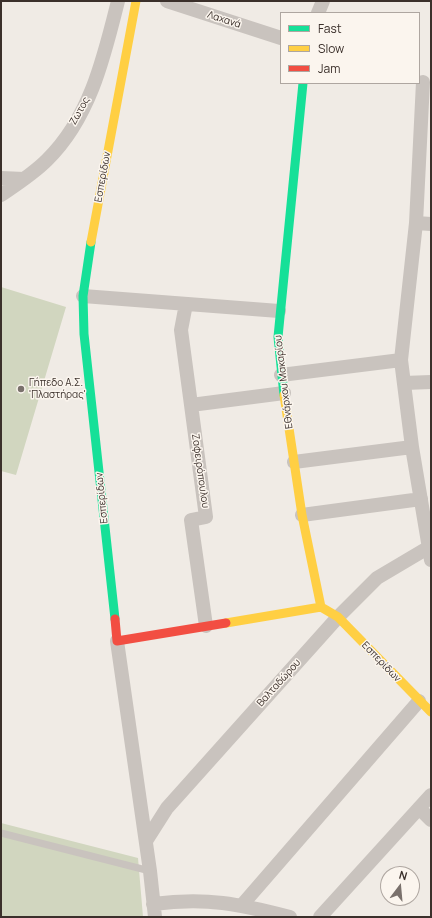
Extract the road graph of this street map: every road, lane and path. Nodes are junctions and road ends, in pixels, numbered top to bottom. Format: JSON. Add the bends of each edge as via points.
{"nodes":[{"id":1,"x":118,"y":1,"type":"edge"},
{"id":2,"x":136,"y":1,"type":"edge"},
{"id":3,"x":167,"y":1,"type":"edge"},
{"id":4,"x":323,"y":1,"type":"edge"},
{"id":5,"x":318,"y":12,"type":"edge"},
{"id":6,"x":280,"y":38,"type":"edge"},
{"id":7,"x":424,"y":83,"type":"edge"},
{"id":8,"x":303,"y":84,"type":"edge"},
{"id":9,"x":1,"y":178,"type":"edge"},
{"id":10,"x":24,"y":179,"type":"junction"},
{"id":11,"x":1,"y":195,"type":"edge"},
{"id":12,"x":416,"y":223,"type":"junction"},
{"id":13,"x":431,"y":224,"type":"edge"},
{"id":14,"x":83,"y":296,"type":"junction"},
{"id":15,"x":186,"y":304,"type":"junction"},
{"id":16,"x":279,"y":311,"type":"junction"},
{"id":17,"x":401,"y":360,"type":"junction"},
{"id":18,"x":281,"y":375,"type":"junction"},
{"id":19,"x":431,"y":382,"type":"edge"},
{"id":20,"x":404,"y":383,"type":"junction"},
{"id":21,"x":284,"y":393,"type":"junction"},
{"id":22,"x":191,"y":405,"type":"junction"},
{"id":23,"x":412,"y":448,"type":"junction"},
{"id":24,"x":294,"y":462,"type":"junction"},
{"id":25,"x":421,"y":499,"type":"junction"},
{"id":26,"x":302,"y":515,"type":"junction"},
{"id":27,"x":430,"y":552,"type":"edge"},
{"id":28,"x":321,"y":607,"type":"junction"},
{"id":29,"x":338,"y":617,"type":"junction"},
{"id":30,"x":206,"y":626,"type":"junction"},
{"id":31,"x":117,"y":641,"type":"junction"},
{"id":32,"x":419,"y":701,"type":"junction"},
{"id":33,"x":431,"y":712,"type":"edge"},
{"id":34,"x":431,"y":795,"type":"edge"},
{"id":35,"x":419,"y":808,"type":"junction"},
{"id":36,"x":431,"y":820,"type":"edge"},
{"id":37,"x":1,"y":833,"type":"edge"},
{"id":38,"x":146,"y":841,"type":"junction"},
{"id":39,"x":150,"y":871,"type":"junction"},
{"id":40,"x":242,"y":905,"type":"junction"},
{"id":41,"x":154,"y":911,"type":"edge"},
{"id":42,"x":290,"y":917,"type":"edge"},
{"id":43,"x":320,"y":917,"type":"edge"}],
"edges":[{"from":1,"to":10,"type":"street","name":"Ζωτος","via":[[101,66],[86,104],[56,150]]},
{"from":2,"to":14,"type":"street","name":"Εσπερίδων"},
{"from":3,"to":6,"type":"street","name":"Λαχανά"},
{"from":4,"to":5,"type":"street"},
{"from":7,"to":12,"type":"street"},
{"from":8,"to":16,"type":"street","name":"Εθνάρχου Μακαρίου"},
{"from":9,"to":10,"type":"street"},
{"from":10,"to":11,"type":"street","name":"Ζωτος"},
{"from":12,"to":13,"type":"street"},
{"from":12,"to":17,"type":"street"},
{"from":14,"to":15,"type":"street"},
{"from":14,"to":31,"type":"street","name":"Εσπερίδων","via":[[84,334]]},
{"from":15,"to":16,"type":"street"},
{"from":15,"to":22,"type":"street","name":"Ζαφειρόπουλου","via":[[181,330]]},
{"from":16,"to":18,"type":"street","name":"Εθνάρχου Μακαρίου"},
{"from":17,"to":18,"type":"street"},
{"from":17,"to":20,"type":"street"},
{"from":18,"to":21,"type":"street","name":"Εθνάρχου Μακαρίου"},
{"from":19,"to":20,"type":"street"},
{"from":20,"to":23,"type":"street"},
{"from":21,"to":22,"type":"street"},
{"from":21,"to":24,"type":"street","name":"Εθνάρχου Μακαρίου"},
{"from":22,"to":30,"type":"street","name":"Ζαφειρόπουλου","via":[[206,517],[191,520]]},
{"from":23,"to":24,"type":"street"},
{"from":23,"to":25,"type":"street"},
{"from":24,"to":26,"type":"street","name":"Εθνάρχου Μακαρίου"},
{"from":25,"to":26,"type":"street"},
{"from":25,"to":27,"type":"street"},
{"from":26,"to":28,"type":"street","name":"Εθνάρχου Μακαρίου"},
{"from":27,"to":29,"type":"street","name":"Βαλταδώρου","via":[[380,574]]},
{"from":28,"to":29,"type":"street","name":"Εσπερίδων"},
{"from":28,"to":30,"type":"street"},
{"from":29,"to":32,"type":"street","name":"Εσπερίδων"},
{"from":29,"to":38,"type":"street","name":"Βαλταδώρου","via":[[167,808]]},
{"from":30,"to":31,"type":"street"},
{"from":31,"to":38,"type":"street"},
{"from":32,"to":33,"type":"street","name":"Εσπερίδων"},
{"from":32,"to":40,"type":"street"},
{"from":34,"to":35,"type":"street"},
{"from":35,"to":36,"type":"street"},
{"from":35,"to":43,"type":"street"},
{"from":37,"to":39,"type":"lane"},
{"from":38,"to":39,"type":"street"},
{"from":39,"to":41,"type":"street"},
{"from":40,"to":41,"type":"street","via":[[208,900],[176,901]]},
{"from":40,"to":42,"type":"street"}]}
